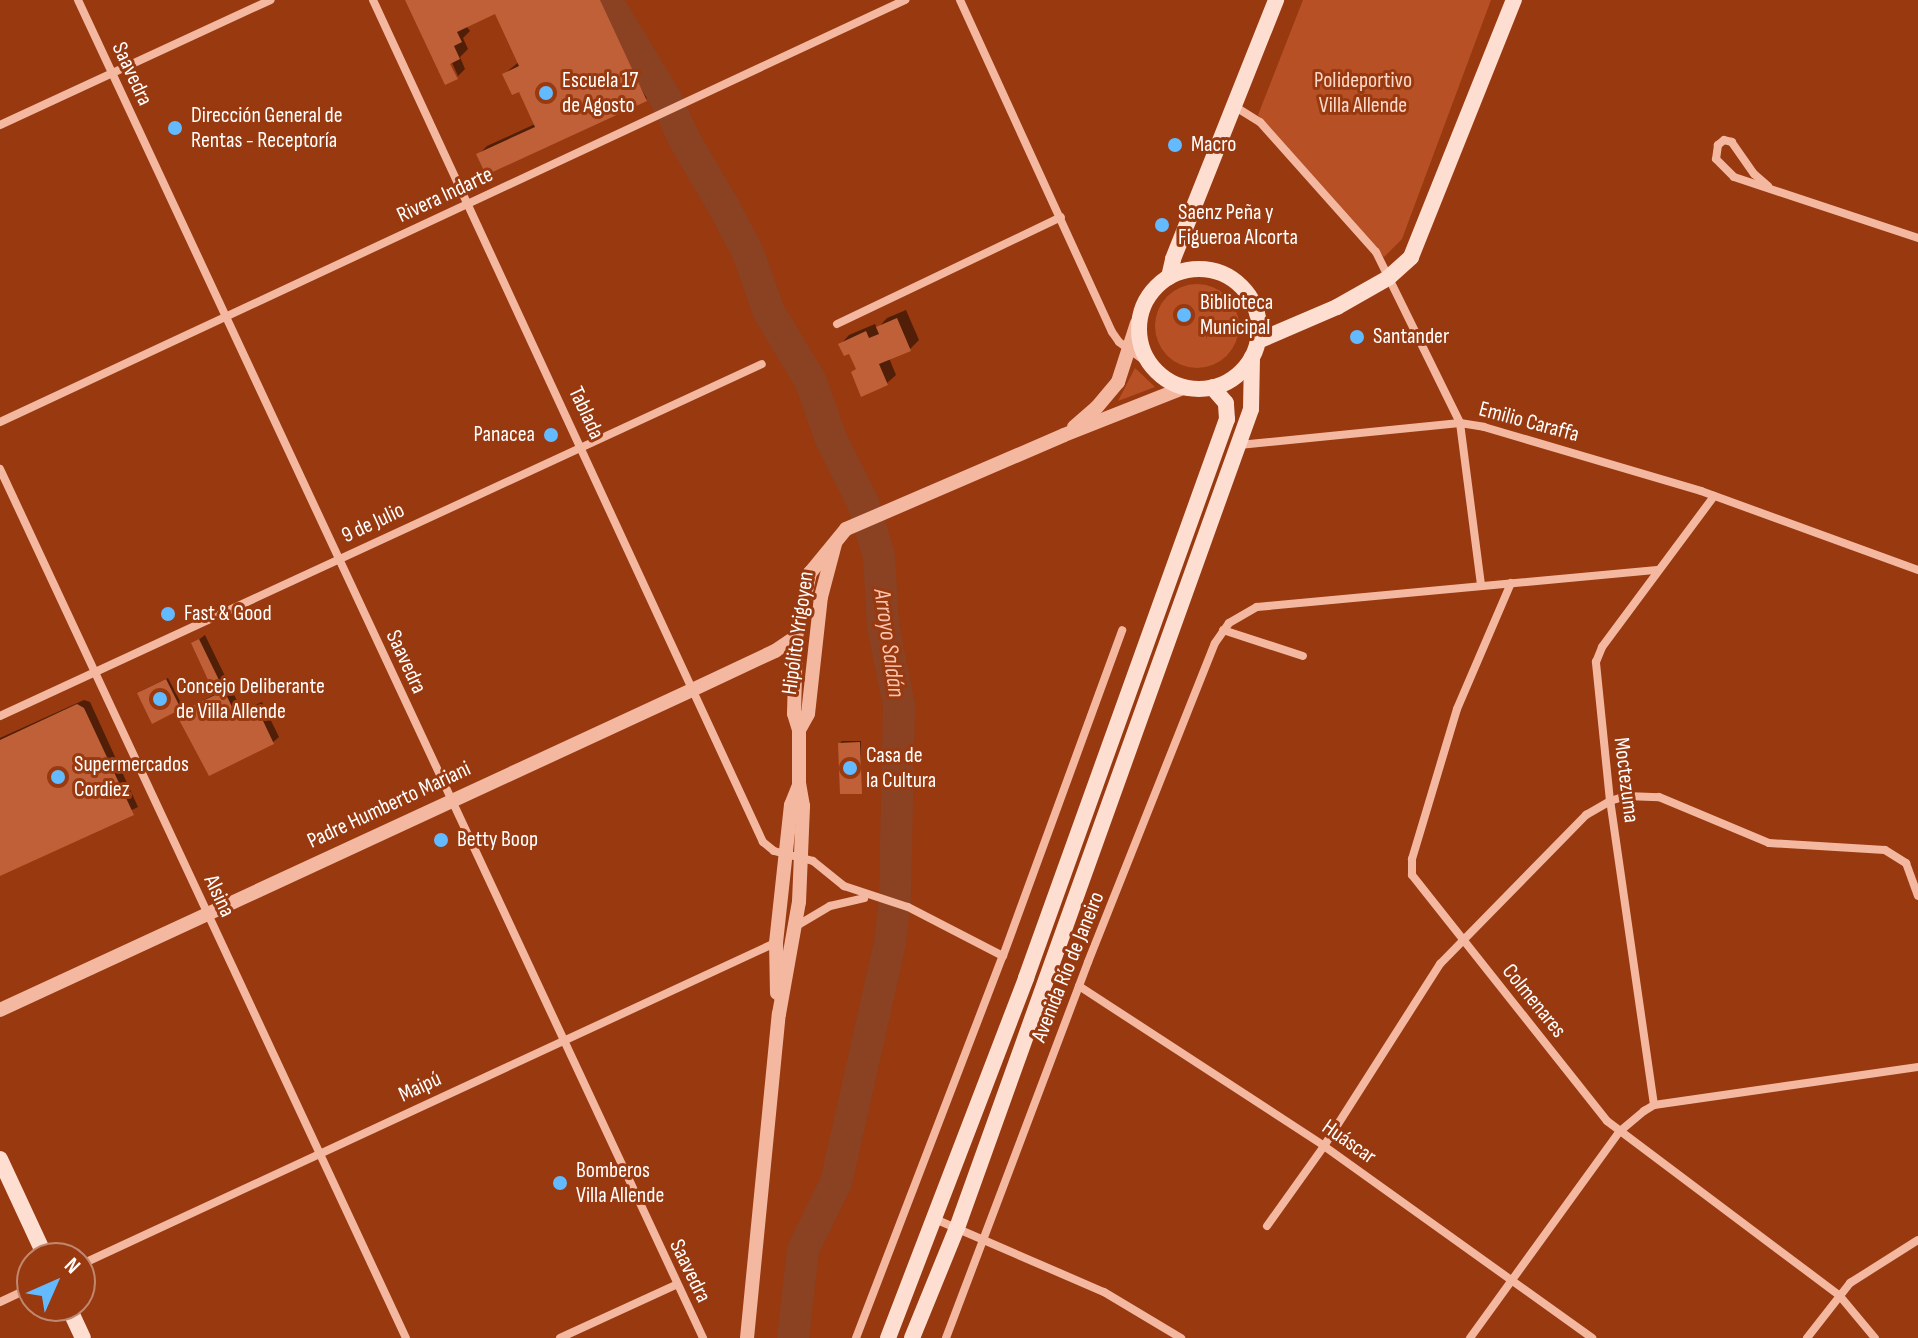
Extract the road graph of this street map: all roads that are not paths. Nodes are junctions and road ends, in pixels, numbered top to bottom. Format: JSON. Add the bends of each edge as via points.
{"nodes":[{"id":1,"x":78,"y":0,"type":"edge"},
{"id":2,"x":271,"y":0,"type":"edge"},
{"id":3,"x":373,"y":0,"type":"edge"},
{"id":4,"x":905,"y":0,"type":"edge"},
{"id":5,"x":960,"y":0,"type":"edge"},
{"id":6,"x":1276,"y":0,"type":"edge"},
{"id":7,"x":1514,"y":0,"type":"edge"},
{"id":8,"x":111,"y":73,"type":"junction"},
{"id":9,"x":1234,"y":106,"type":"junction"},
{"id":10,"x":0,"y":125,"type":"edge"},
{"id":11,"x":1768,"y":186,"type":"junction"},
{"id":12,"x":468,"y":205,"type":"junction"},
{"id":13,"x":1061,"y":217,"type":"junction"},
{"id":14,"x":1918,"y":238,"type":"edge"},
{"id":15,"x":1169,"y":277,"type":"junction"},
{"id":16,"x":1388,"y":278,"type":"junction"},
{"id":17,"x":226,"y":316,"type":"junction"},
{"id":18,"x":1137,"y":323,"type":"junction"},
{"id":19,"x":837,"y":324,"type":"dead end"},
{"id":20,"x":1255,"y":349,"type":"junction"},
{"id":21,"x":1129,"y":351,"type":"junction"},
{"id":22,"x":762,"y":364,"type":"dead end"},
{"id":23,"x":1153,"y":367,"type":"junction"},
{"id":24,"x":1185,"y":387,"type":"junction"},
{"id":25,"x":1212,"y":387,"type":"junction"},
{"id":26,"x":0,"y":422,"type":"edge"},
{"id":27,"x":1460,"y":423,"type":"junction"},
{"id":28,"x":1064,"y":435,"type":"junction"},
{"id":29,"x":1235,"y":446,"type":"junction"},
{"id":30,"x":582,"y":447,"type":"junction"},
{"id":31,"x":0,"y":469,"type":"edge"},
{"id":32,"x":1714,"y":496,"type":"junction"},
{"id":33,"x":841,"y":534,"type":"junction"},
{"id":34,"x":338,"y":559,"type":"junction"},
{"id":35,"x":1657,"y":570,"type":"junction"},
{"id":36,"x":1918,"y":570,"type":"edge"},
{"id":37,"x":1511,"y":583,"type":"junction"},
{"id":38,"x":1481,"y":585,"type":"junction"},
{"id":39,"x":1122,"y":630,"type":"dead end"},
{"id":40,"x":1223,"y":630,"type":"junction"},
{"id":41,"x":796,"y":637,"type":"junction"},
{"id":42,"x":1303,"y":656,"type":"dead end"},
{"id":43,"x":95,"y":672,"type":"junction"},
{"id":44,"x":692,"y":690,"type":"junction"},
{"id":45,"x":0,"y":716,"type":"edge"},
{"id":46,"x":799,"y":730,"type":"junction"},
{"id":47,"x":450,"y":800,"type":"junction"},
{"id":48,"x":1610,"y":801,"type":"junction"},
{"id":49,"x":794,"y":854,"type":"junction"},
{"id":50,"x":1918,"y":896,"type":"edge"},
{"id":51,"x":869,"y":897,"type":"junction"},
{"id":52,"x":782,"y":902,"type":"junction"},
{"id":53,"x":208,"y":914,"type":"junction"},
{"id":54,"x":796,"y":926,"type":"junction"},
{"id":55,"x":1462,"y":939,"type":"junction"},
{"id":56,"x":776,"y":943,"type":"junction"},
{"id":57,"x":1003,"y":956,"type":"junction"},
{"id":58,"x":1079,"y":986,"type":"junction"},
{"id":59,"x":0,"y":1010,"type":"edge"},
{"id":60,"x":779,"y":1014,"type":"junction"},
{"id":61,"x":562,"y":1041,"type":"junction"},
{"id":62,"x":1918,"y":1067,"type":"edge"},
{"id":63,"x":1654,"y":1105,"type":"junction"},
{"id":64,"x":1619,"y":1132,"type":"junction"},
{"id":65,"x":1324,"y":1146,"type":"junction"},
{"id":66,"x":320,"y":1154,"type":"junction"},
{"id":67,"x":0,"y":1159,"type":"edge"},
{"id":68,"x":935,"y":1219,"type":"junction"},
{"id":69,"x":1267,"y":1226,"type":"dead end"},
{"id":70,"x":957,"y":1228,"type":"junction"},
{"id":71,"x":1918,"y":1240,"type":"edge"},
{"id":72,"x":39,"y":1242,"type":"edge"},
{"id":73,"x":983,"y":1242,"type":"junction"},
{"id":74,"x":96,"y":1258,"type":"edge"},
{"id":75,"x":1511,"y":1281,"type":"junction"},
{"id":76,"x":676,"y":1285,"type":"junction"},
{"id":77,"x":1839,"y":1295,"type":"junction"},
{"id":78,"x":406,"y":1338,"type":"edge"},
{"id":79,"x":560,"y":1338,"type":"edge"},
{"id":80,"x":703,"y":1338,"type":"edge"},
{"id":81,"x":747,"y":1338,"type":"edge"},
{"id":82,"x":856,"y":1338,"type":"edge"},
{"id":83,"x":888,"y":1338,"type":"edge"},
{"id":84,"x":912,"y":1338,"type":"edge"},
{"id":85,"x":946,"y":1338,"type":"edge"},
{"id":86,"x":1181,"y":1338,"type":"edge"},
{"id":87,"x":1470,"y":1338,"type":"edge"},
{"id":88,"x":1592,"y":1338,"type":"edge"},
{"id":89,"x":1807,"y":1338,"type":"edge"},
{"id":90,"x":1875,"y":1338,"type":"edge"}],
"edges":[{"from":1,"to":8,"type":"street","name":"Saavedra"},
{"from":2,"to":8,"type":"street"},
{"from":3,"to":12,"type":"street","name":"Tablada"},
{"from":4,"to":12,"type":"street","name":"Rivera Indarte"},
{"from":5,"to":13,"type":"street"},
{"from":6,"to":9,"type":"main road"},
{"from":7,"to":16,"type":"main road","via":[[1418,243]]},
{"from":8,"to":10,"type":"street"},
{"from":8,"to":17,"type":"street","name":"Saavedra"},
{"from":9,"to":15,"type":"main road"},
{"from":9,"to":16,"type":"street","name":"Emilio Caraffa","via":[[1260,122],[1376,252]]},
{"from":11,"to":11,"type":"street","via":[[1734,177],[1716,159],[1718,145],[1732,142]]},
{"from":11,"to":14,"type":"street"},
{"from":12,"to":17,"type":"street","name":"Rivera Indarte"},
{"from":12,"to":30,"type":"street","name":"Tablada"},
{"from":13,"to":19,"type":"street"},
{"from":13,"to":21,"type":"street","via":[[1112,332]]},
{"from":15,"to":18,"type":"main road","via":[[1155,288]]},
{"from":15,"to":20,"type":"main road","via":[[1198,270],[1226,276],[1251,299],[1259,327]]},
{"from":16,"to":20,"type":"main road"},
{"from":16,"to":27,"type":"street","name":"Emilio Caraffa"},
{"from":17,"to":26,"type":"street","name":"Rivera Indarte"},
{"from":17,"to":34,"type":"street","name":"Saavedra"},
{"from":18,"to":21,"type":"street"},
{"from":18,"to":23,"type":"main road","via":[[1140,346]]},
{"from":20,"to":25,"type":"main road","via":[[1242,371]]},
{"from":20,"to":29,"type":"main road","via":[[1251,409]]},
{"from":21,"to":23,"type":"street"},
{"from":21,"to":28,"type":"street","via":[[1106,397]]},
{"from":22,"to":30,"type":"street","name":"9 de Julio"},
{"from":23,"to":24,"type":"main road"},
{"from":24,"to":25,"type":"main road"},
{"from":24,"to":28,"type":"street"},
{"from":25,"to":68,"type":"main road","via":[[1226,403],[1227,419]]},
{"from":27,"to":29,"type":"street"},
{"from":27,"to":32,"type":"street","name":"Emilio Caraffa"},
{"from":27,"to":38,"type":"street"},
{"from":28,"to":33,"type":"street"},
{"from":29,"to":70,"type":"main road"},
{"from":30,"to":34,"type":"street","name":"9 de Julio"},
{"from":30,"to":44,"type":"street","name":"Tablada"},
{"from":31,"to":43,"type":"street","name":"Alsina"},
{"from":32,"to":35,"type":"street","name":"Moctezuma"},
{"from":32,"to":36,"type":"street","name":"Emilio Caraffa"},
{"from":33,"to":41,"type":"street","name":"Hipólito Yrigoyen","via":[[810,573]]},
{"from":33,"to":46,"type":"street","name":"Hipólito Yrigoyen","via":[[821,597],[808,714]]},
{"from":34,"to":43,"type":"street","name":"9 de Julio"},
{"from":34,"to":47,"type":"street","name":"Saavedra"},
{"from":35,"to":37,"type":"street"},
{"from":35,"to":48,"type":"street","name":"Moctezuma","via":[[1596,662]]},
{"from":37,"to":38,"type":"street"},
{"from":37,"to":55,"type":"street","name":"Colmenares","via":[[1457,709],[1411,865],[1417,885]]},
{"from":38,"to":40,"type":"street","name":"Avenida Río de Janeiro","via":[[1257,607],[1236,616]]},
{"from":39,"to":57,"type":"street"},
{"from":40,"to":42,"type":"street"},
{"from":40,"to":58,"type":"street","name":"Avenida Río de Janeiro"},
{"from":41,"to":44,"type":"street","name":"Padre Humberto Mariani"},
{"from":41,"to":46,"type":"street","name":"Hipólito Yrigoyen","via":[[794,714]]},
{"from":43,"to":45,"type":"street","name":"9 de Julio"},
{"from":43,"to":53,"type":"street","name":"Alsina"},
{"from":44,"to":47,"type":"street","name":"Padre Humberto Mariani"},
{"from":44,"to":49,"type":"street","name":"Tablada","via":[[763,842],[774,851]]},
{"from":46,"to":49,"type":"street","name":"Hipólito Yrigoyen","via":[[799,784],[791,805]]},
{"from":47,"to":53,"type":"street","name":"Padre Humberto Mariani"},
{"from":47,"to":61,"type":"street","name":"Saavedra"},
{"from":48,"to":50,"type":"street","via":[[1659,797],[1769,843],[1885,850],[1906,863]]},
{"from":48,"to":55,"type":"street","via":[[1586,815]]},
{"from":48,"to":63,"type":"street","name":"Moctezuma"},
{"from":49,"to":51,"type":"street"},
{"from":49,"to":52,"type":"street"},
{"from":49,"to":54,"type":"street"},
{"from":51,"to":54,"type":"street","name":"Maipú","via":[[830,906]]},
{"from":51,"to":57,"type":"street","via":[[908,907]]},
{"from":52,"to":54,"type":"street"},
{"from":52,"to":56,"type":"street"},
{"from":53,"to":59,"type":"street","name":"Padre Humberto Mariani"},
{"from":53,"to":66,"type":"street","name":"Alsina"},
{"from":54,"to":56,"type":"street","name":"Maipú"},
{"from":54,"to":60,"type":"street"},
{"from":55,"to":64,"type":"street","name":"Colmenares"},
{"from":55,"to":65,"type":"street","via":[[1440,964]]},
{"from":56,"to":60,"type":"street"},
{"from":56,"to":61,"type":"street","name":"Maipú"},
{"from":57,"to":82,"type":"street"},
{"from":58,"to":65,"type":"street","name":"Huáscar"},
{"from":58,"to":73,"type":"street","name":"Avenida Río de Janeiro"},
{"from":60,"to":81,"type":"street"},
{"from":61,"to":66,"type":"street","name":"Maipú"},
{"from":61,"to":76,"type":"street","name":"Saavedra"},
{"from":62,"to":63,"type":"street"},
{"from":63,"to":64,"type":"street"},
{"from":64,"to":75,"type":"street"},
{"from":64,"to":77,"type":"street","name":"Colmenares"},
{"from":65,"to":69,"type":"street"},
{"from":65,"to":75,"type":"street","name":"Huáscar"},
{"from":66,"to":74,"type":"street","name":"Maipú"},
{"from":66,"to":78,"type":"street","name":"Alsina"},
{"from":67,"to":72,"type":"main road"},
{"from":68,"to":70,"type":"street"},
{"from":68,"to":83,"type":"main road"},
{"from":70,"to":73,"type":"street"},
{"from":70,"to":84,"type":"main road"},
{"from":71,"to":77,"type":"street"},
{"from":73,"to":85,"type":"street","name":"Avenida Río de Janeiro"},
{"from":73,"to":86,"type":"street","via":[[1104,1292]]},
{"from":75,"to":87,"type":"street"},
{"from":75,"to":88,"type":"street","name":"Huáscar"},
{"from":76,"to":79,"type":"street"},
{"from":76,"to":80,"type":"street","name":"Saavedra"},
{"from":77,"to":89,"type":"street"},
{"from":77,"to":90,"type":"street","name":"Colmenares"}]}
